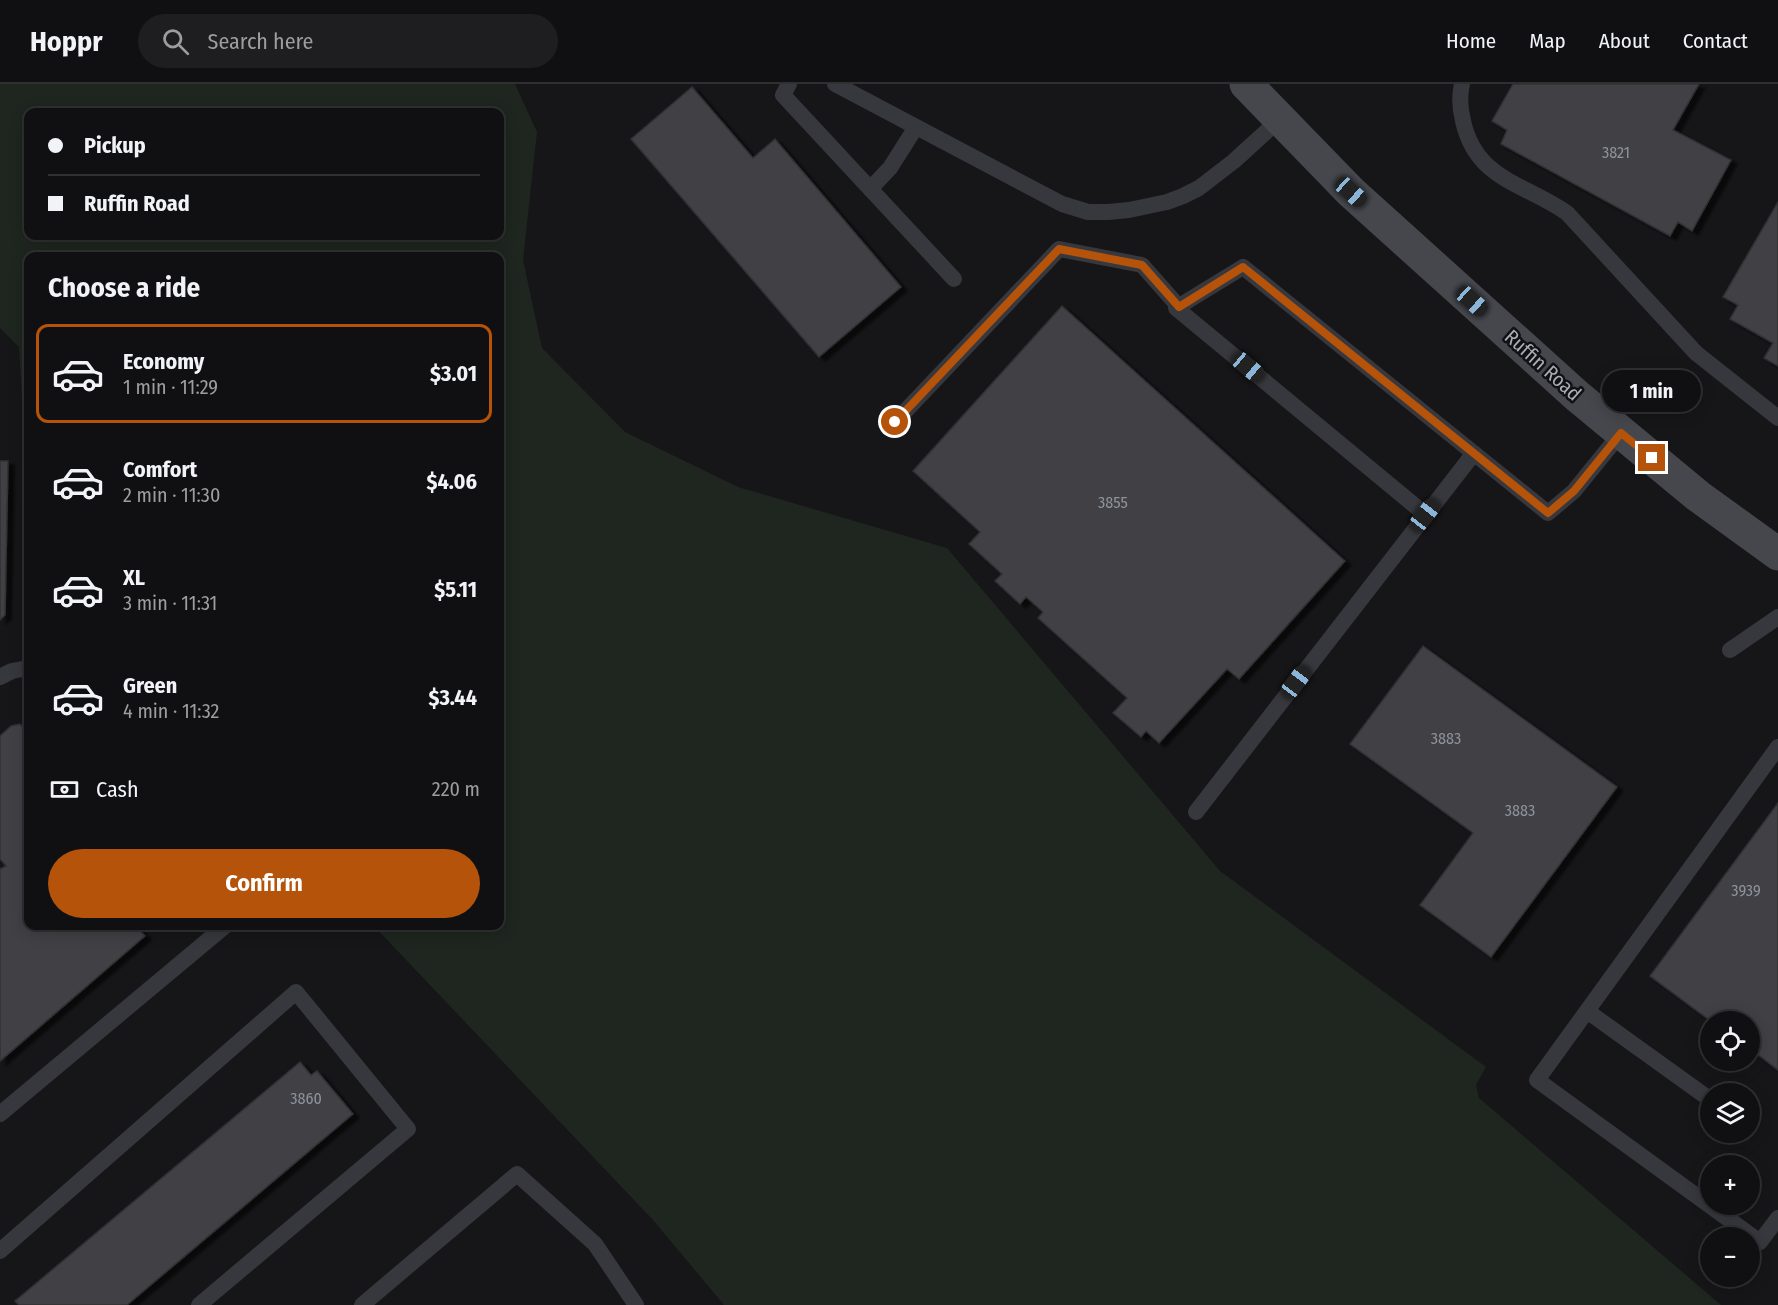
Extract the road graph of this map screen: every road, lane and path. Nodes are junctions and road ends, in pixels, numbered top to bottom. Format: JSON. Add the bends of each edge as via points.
{"nodes":[{"id":1,"x":789,"y":84,"type":"edge"},
{"id":2,"x":835,"y":84,"type":"edge"},
{"id":3,"x":1246,"y":84,"type":"edge"},
{"id":4,"x":1462,"y":84,"type":"edge"},
{"id":5,"x":1280,"y":119,"type":"junction"},
{"id":6,"x":916,"y":127,"type":"junction"},
{"id":7,"x":870,"y":189,"type":"junction"},
{"id":8,"x":954,"y":279,"type":"dead end"},
{"id":9,"x":1179,"y":307,"type":"junction"},
{"id":10,"x":1778,"y":418,"type":"edge"},
{"id":11,"x":895,"y":422,"type":"dead end"},
{"id":12,"x":1621,"y":433,"type":"junction"},
{"id":13,"x":1474,"y":453,"type":"junction"},
{"id":14,"x":1425,"y":515,"type":"junction"},
{"id":15,"x":1778,"y":554,"type":"edge"},
{"id":16,"x":1778,"y":617,"type":"edge"},
{"id":17,"x":1730,"y":650,"type":"dead end"},
{"id":18,"x":24,"y":669,"type":"edge"},
{"id":19,"x":0,"y":677,"type":"edge"},
{"id":20,"x":1778,"y":747,"type":"edge"},
{"id":21,"x":1196,"y":812,"type":"dead end"},
{"id":22,"x":220,"y":930,"type":"edge"},
{"id":23,"x":1587,"y":1011,"type":"junction"},
{"id":24,"x":1700,"y":1092,"type":"edge"},
{"id":25,"x":0,"y":1114,"type":"edge"},
{"id":26,"x":1778,"y":1218,"type":"edge"},
{"id":27,"x":0,"y":1251,"type":"edge"},
{"id":28,"x":199,"y":1305,"type":"edge"},
{"id":29,"x":362,"y":1305,"type":"edge"},
{"id":30,"x":636,"y":1305,"type":"edge"}],
"edges":[{"from":1,"to":7,"type":"lane","via":[[783,95]]},
{"from":2,"to":6,"type":"lane"},
{"from":3,"to":5,"type":"main road","name":"Ruffin Road"},
{"from":4,"to":10,"type":"lane","via":[[1460,107],[1465,131],[1481,161],[1567,213],[1696,353]]},
{"from":5,"to":6,"type":"lane","via":[[1199,188],[1167,202],[1108,212],[1088,212],[1062,204]]},
{"from":5,"to":12,"type":"main road","name":"Ruffin Road","via":[[1351,192]]},
{"from":6,"to":7,"type":"lane","via":[[890,168]]},
{"from":7,"to":8,"type":"lane"},
{"from":9,"to":11,"type":"lane","via":[[1142,265],[1059,249]]},
{"from":9,"to":13,"type":"lane","via":[[1243,267]]},
{"from":9,"to":14,"type":"lane","via":[[1176,308]]},
{"from":12,"to":13,"type":"lane","via":[[1574,491],[1548,513]]},
{"from":12,"to":15,"type":"main road","name":"Ruffin Road"},
{"from":13,"to":14,"type":"lane"},
{"from":14,"to":21,"type":"lane"},
{"from":16,"to":17,"type":"lane"},
{"from":18,"to":19,"type":"lane"},
{"from":20,"to":23,"type":"lane"},
{"from":22,"to":25,"type":"lane"},
{"from":23,"to":24,"type":"lane"},
{"from":23,"to":26,"type":"lane","via":[[1537,1080],[1760,1242]]},
{"from":27,"to":28,"type":"lane","via":[[296,992],[408,1129]]},
{"from":29,"to":30,"type":"lane","via":[[517,1174],[596,1244]]}]}
